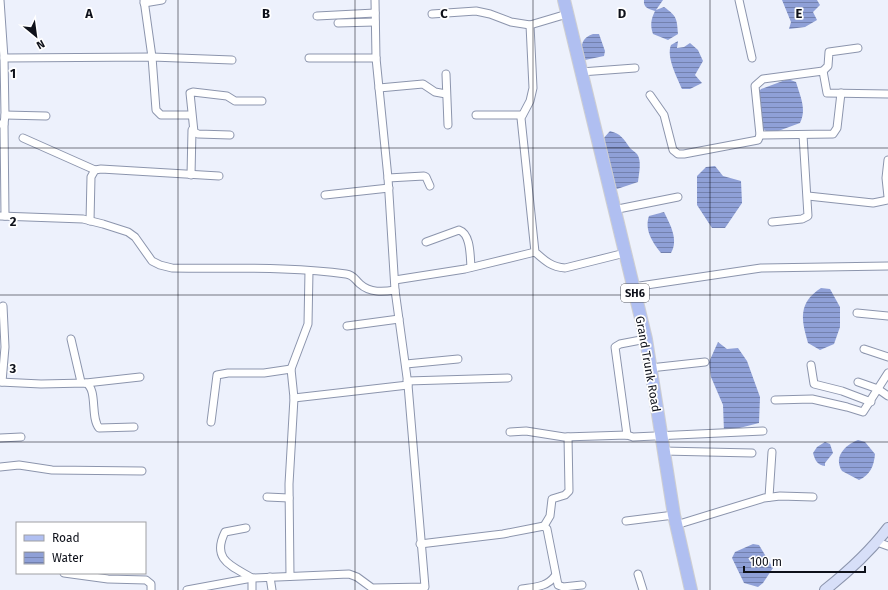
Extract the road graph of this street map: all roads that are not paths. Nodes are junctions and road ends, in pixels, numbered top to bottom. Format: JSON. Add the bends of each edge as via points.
{"nodes":[{"id":1,"x":0,"y":0,"type":"edge"},
{"id":2,"x":162,"y":0,"type":"edge"},
{"id":3,"x":375,"y":0,"type":"edge"},
{"id":4,"x":564,"y":0,"type":"edge"},
{"id":5,"x":739,"y":0,"type":"edge"},
{"id":6,"x":144,"y":2,"type":"edge"},
{"id":7,"x":375,"y":13,"type":"junction"},
{"id":8,"x":432,"y":14,"type":"dead end"},
{"id":9,"x":567,"y":14,"type":"junction"},
{"id":10,"x":317,"y":16,"type":"dead end"},
{"id":11,"x":375,"y":22,"type":"junction"},
{"id":12,"x":338,"y":23,"type":"dead end"},
{"id":13,"x":530,"y":25,"type":"junction"},
{"id":14,"x":858,"y":48,"type":"dead end"},
{"id":15,"x":4,"y":58,"type":"junction"},
{"id":16,"x":152,"y":58,"type":"junction"},
{"id":17,"x":310,"y":58,"type":"dead end"},
{"id":18,"x":376,"y":58,"type":"junction"},
{"id":19,"x":752,"y":58,"type":"dead end"},
{"id":20,"x":232,"y":60,"type":"dead end"},
{"id":21,"x":635,"y":68,"type":"dead end"},
{"id":22,"x":824,"y":71,"type":"junction"},
{"id":23,"x":581,"y":72,"type":"junction"},
{"id":24,"x":446,"y":74,"type":"dead end"},
{"id":25,"x":2,"y":84,"type":"edge"},
{"id":26,"x":379,"y":88,"type":"junction"},
{"id":27,"x":841,"y":93,"type":"junction"},
{"id":28,"x":446,"y":94,"type":"junction"},
{"id":29,"x":888,"y":94,"type":"edge"},
{"id":30,"x":650,"y":95,"type":"dead end"},
{"id":31,"x":262,"y":101,"type":"dead end"},
{"id":32,"x":5,"y":115,"type":"junction"},
{"id":33,"x":191,"y":115,"type":"junction"},
{"id":34,"x":476,"y":115,"type":"dead end"},
{"id":35,"x":522,"y":115,"type":"junction"},
{"id":36,"x":46,"y":116,"type":"dead end"},
{"id":37,"x":2,"y":124,"type":"edge"},
{"id":38,"x":448,"y":125,"type":"dead end"},
{"id":39,"x":192,"y":130,"type":"junction"},
{"id":40,"x":230,"y":135,"type":"dead end"},
{"id":41,"x":760,"y":135,"type":"junction"},
{"id":42,"x":803,"y":135,"type":"junction"},
{"id":43,"x":23,"y":138,"type":"dead end"},
{"id":44,"x":888,"y":160,"type":"edge"},
{"id":45,"x":95,"y":170,"type":"junction"},
{"id":46,"x":191,"y":174,"type":"junction"},
{"id":47,"x":219,"y":176,"type":"dead end"},
{"id":48,"x":388,"y":178,"type":"junction"},
{"id":49,"x":430,"y":186,"type":"dead end"},
{"id":50,"x":389,"y":188,"type":"junction"},
{"id":51,"x":325,"y":195,"type":"dead end"},
{"id":52,"x":808,"y":196,"type":"junction"},
{"id":53,"x":678,"y":197,"type":"dead end"},
{"id":54,"x":888,"y":199,"type":"edge"},
{"id":55,"x":614,"y":210,"type":"junction"},
{"id":56,"x":3,"y":216,"type":"edge"},
{"id":57,"x":90,"y":220,"type":"junction"},
{"id":58,"x":772,"y":222,"type":"dead end"},
{"id":59,"x":426,"y":242,"type":"dead end"},
{"id":60,"x":534,"y":252,"type":"junction"},
{"id":61,"x":625,"y":253,"type":"junction"},
{"id":62,"x":888,"y":266,"type":"edge"},
{"id":63,"x":471,"y":267,"type":"junction"},
{"id":64,"x":309,"y":271,"type":"junction"},
{"id":65,"x":395,"y":280,"type":"junction"},
{"id":66,"x":633,"y":286,"type":"junction"},
{"id":67,"x":395,"y":290,"type":"junction"},
{"id":68,"x":2,"y":306,"type":"dead end"},
{"id":69,"x":857,"y":313,"type":"dead end"},
{"id":70,"x":888,"y":316,"type":"edge"},
{"id":71,"x":399,"y":320,"type":"junction"},
{"id":72,"x":347,"y":326,"type":"dead end"},
{"id":73,"x":70,"y":339,"type":"dead end"},
{"id":74,"x":646,"y":339,"type":"junction"},
{"id":75,"x":864,"y":349,"type":"dead end"},
{"id":76,"x":888,"y":357,"type":"edge"},
{"id":77,"x":458,"y":359,"type":"dead end"},
{"id":78,"x":705,"y":362,"type":"dead end"},
{"id":79,"x":406,"y":364,"type":"junction"},
{"id":80,"x":811,"y":365,"type":"dead end"},
{"id":81,"x":650,"y":368,"type":"junction"},
{"id":82,"x":291,"y":369,"type":"junction"},
{"id":83,"x":888,"y":373,"type":"edge"},
{"id":84,"x":140,"y":377,"type":"dead end"},
{"id":85,"x":508,"y":378,"type":"dead end"},
{"id":86,"x":1,"y":382,"type":"edge"},
{"id":87,"x":84,"y":382,"type":"junction"},
{"id":88,"x":858,"y":382,"type":"dead end"},
{"id":89,"x":408,"y":383,"type":"junction"},
{"id":90,"x":878,"y":389,"type":"junction"},
{"id":91,"x":888,"y":396,"type":"edge"},
{"id":92,"x":294,"y":398,"type":"junction"},
{"id":93,"x":775,"y":400,"type":"dead end"},
{"id":94,"x":871,"y":402,"type":"junction"},
{"id":95,"x":212,"y":422,"type":"dead end"},
{"id":96,"x":134,"y":428,"type":"dead end"},
{"id":97,"x":763,"y":431,"type":"dead end"},
{"id":98,"x":510,"y":432,"type":"dead end"},
{"id":99,"x":627,"y":435,"type":"junction"},
{"id":100,"x":660,"y":435,"type":"junction"},
{"id":101,"x":21,"y":437,"type":"dead end"},
{"id":102,"x":568,"y":437,"type":"junction"},
{"id":103,"x":0,"y":438,"type":"edge"},
{"id":104,"x":663,"y":451,"type":"junction"},
{"id":105,"x":772,"y":452,"type":"dead end"},
{"id":106,"x":752,"y":453,"type":"dead end"},
{"id":107,"x":0,"y":466,"type":"edge"},
{"id":108,"x":142,"y":471,"type":"dead end"},
{"id":109,"x":267,"y":497,"type":"dead end"},
{"id":110,"x":769,"y":497,"type":"junction"},
{"id":111,"x":813,"y":497,"type":"dead end"},
{"id":112,"x":289,"y":498,"type":"junction"},
{"id":113,"x":675,"y":520,"type":"junction"},
{"id":114,"x":626,"y":521,"type":"dead end"},
{"id":115,"x":544,"y":526,"type":"junction"},
{"id":116,"x":246,"y":528,"type":"dead end"},
{"id":117,"x":888,"y":528,"type":"edge"},
{"id":118,"x":877,"y":542,"type":"junction"},
{"id":119,"x":420,"y":544,"type":"junction"},
{"id":120,"x":888,"y":546,"type":"edge"},
{"id":121,"x":71,"y":574,"type":"edge"},
{"id":122,"x":638,"y":574,"type":"dead end"},
{"id":123,"x":290,"y":576,"type":"junction"},
{"id":124,"x":555,"y":576,"type":"junction"},
{"id":125,"x":270,"y":577,"type":"junction"},
{"id":126,"x":252,"y":578,"type":"junction"},
{"id":127,"x":582,"y":585,"type":"dead end"},
{"id":128,"x":425,"y":589,"type":"edge"},
{"id":129,"x":522,"y":589,"type":"edge"},
{"id":130,"x":151,"y":590,"type":"edge"},
{"id":131,"x":187,"y":590,"type":"edge"},
{"id":132,"x":252,"y":590,"type":"edge"},
{"id":133,"x":272,"y":590,"type":"edge"},
{"id":134,"x":643,"y":590,"type":"edge"},
{"id":135,"x":690,"y":590,"type":"edge"},
{"id":136,"x":826,"y":590,"type":"edge"}],
"edges":[{"from":1,"to":15,"type":"street"},
{"from":2,"to":6,"type":"street"},
{"from":3,"to":7,"type":"street"},
{"from":4,"to":9,"type":"main road","name":"Grand Trunk Road","number":"SH6"},
{"from":5,"to":19,"type":"street"},
{"from":6,"to":16,"type":"street"},
{"from":7,"to":10,"type":"street"},
{"from":7,"to":11,"type":"street"},
{"from":8,"to":13,"type":"street","via":[[459,10],[476,11]]},
{"from":9,"to":13,"type":"street"},
{"from":9,"to":23,"type":"main road","name":"Grand Trunk Road","number":"SH6"},
{"from":11,"to":12,"type":"street"},
{"from":11,"to":18,"type":"street"},
{"from":13,"to":35,"type":"street","via":[[534,88]]},
{"from":14,"to":22,"type":"street","via":[[829,52],[828,66]]},
{"from":15,"to":16,"type":"street"},
{"from":15,"to":25,"type":"street"},
{"from":16,"to":20,"type":"street"},
{"from":16,"to":33,"type":"street","via":[[156,110],[161,115]]},
{"from":17,"to":18,"type":"street"},
{"from":18,"to":26,"type":"street"},
{"from":21,"to":23,"type":"street"},
{"from":22,"to":27,"type":"street","via":[[827,93]]},
{"from":22,"to":41,"type":"street","via":[[762,79],[755,86]]},
{"from":23,"to":55,"type":"main road","name":"Grand Trunk Road","number":"SH6"},
{"from":24,"to":28,"type":"street"},
{"from":25,"to":32,"type":"street"},
{"from":26,"to":28,"type":"street","via":[[423,84],[435,92]]},
{"from":26,"to":48,"type":"street"},
{"from":27,"to":29,"type":"street"},
{"from":27,"to":42,"type":"street","via":[[835,132],[831,135]]},
{"from":28,"to":38,"type":"street"},
{"from":30,"to":41,"type":"street","via":[[664,115],[673,150],[678,154],[758,140]]},
{"from":31,"to":33,"type":"street","via":[[235,101],[227,96],[193,92],[190,94]]},
{"from":32,"to":36,"type":"street"},
{"from":32,"to":37,"type":"street"},
{"from":33,"to":39,"type":"street"},
{"from":34,"to":35,"type":"street"},
{"from":35,"to":60,"type":"street"},
{"from":37,"to":56,"type":"street"},
{"from":39,"to":40,"type":"street","via":[[198,134]]},
{"from":39,"to":46,"type":"street"},
{"from":41,"to":42,"type":"street"},
{"from":42,"to":52,"type":"street"},
{"from":43,"to":45,"type":"street"},
{"from":44,"to":54,"type":"street"},
{"from":45,"to":46,"type":"street"},
{"from":45,"to":57,"type":"street","via":[[90,177]]},
{"from":46,"to":47,"type":"street"},
{"from":48,"to":49,"type":"street","via":[[424,176]]},
{"from":48,"to":50,"type":"street"},
{"from":50,"to":51,"type":"street"},
{"from":50,"to":65,"type":"street"},
{"from":52,"to":54,"type":"street","via":[[873,203]]},
{"from":52,"to":58,"type":"street","via":[[808,216]]},
{"from":53,"to":55,"type":"street"},
{"from":55,"to":61,"type":"main road","name":"Grand Trunk Road","number":"SH6"},
{"from":56,"to":57,"type":"street"},
{"from":57,"to":64,"type":"street","via":[[128,232],[135,237],[152,261],[172,268]]},
{"from":59,"to":63,"type":"street","via":[[459,230],[464,232],[467,236]]},
{"from":60,"to":61,"type":"street","via":[[548,264],[565,268]]},
{"from":60,"to":63,"type":"street"},
{"from":61,"to":66,"type":"main road","name":"Grand Trunk Road","number":"SH6"},
{"from":62,"to":66,"type":"street","via":[[761,268]]},
{"from":63,"to":65,"type":"street"},
{"from":64,"to":67,"type":"street","via":[[348,274],[355,277],[365,288],[379,292]]},
{"from":64,"to":82,"type":"street","via":[[308,324]]},
{"from":65,"to":67,"type":"street"},
{"from":66,"to":74,"type":"main road","name":"Grand Trunk Road","number":"SH6"},
{"from":67,"to":71,"type":"street"},
{"from":68,"to":86,"type":"street","via":[[5,347]]},
{"from":69,"to":70,"type":"street"},
{"from":71,"to":72,"type":"street"},
{"from":71,"to":79,"type":"street"},
{"from":73,"to":87,"type":"street"},
{"from":74,"to":81,"type":"main road","name":"Grand Trunk Road","number":"SH6"},
{"from":74,"to":99,"type":"street","via":[[615,347]]},
{"from":75,"to":76,"type":"street"},
{"from":77,"to":79,"type":"street"},
{"from":78,"to":81,"type":"street"},
{"from":79,"to":89,"type":"street"},
{"from":80,"to":94,"type":"street","via":[[814,384]]},
{"from":81,"to":100,"type":"main road","name":"Grand Trunk Road","number":"SH6"},
{"from":82,"to":92,"type":"street"},
{"from":82,"to":95,"type":"street","via":[[217,375]]},
{"from":83,"to":90,"type":"street"},
{"from":84,"to":87,"type":"street"},
{"from":85,"to":89,"type":"street"},
{"from":86,"to":87,"type":"street"},
{"from":87,"to":96,"type":"street","via":[[91,387],[99,428]]},
{"from":88,"to":90,"type":"street"},
{"from":89,"to":92,"type":"street"},
{"from":89,"to":119,"type":"street"},
{"from":90,"to":91,"type":"street"},
{"from":90,"to":94,"type":"street"},
{"from":92,"to":112,"type":"street"},
{"from":93,"to":94,"type":"street","via":[[812,399],[863,412]]},
{"from":97,"to":100,"type":"street"},
{"from":98,"to":102,"type":"street","via":[[526,431]]},
{"from":99,"to":100,"type":"street"},
{"from":99,"to":102,"type":"street"},
{"from":100,"to":104,"type":"main road","name":"Grand Trunk Road","number":"SH6"},
{"from":101,"to":103,"type":"street"},
{"from":102,"to":115,"type":"street","via":[[569,491],[552,499],[550,516]]},
{"from":104,"to":106,"type":"street"},
{"from":104,"to":113,"type":"main road","name":"Grand Trunk Road","number":"SH6"},
{"from":105,"to":110,"type":"street"},
{"from":107,"to":108,"type":"street","via":[[19,465],[52,470]]},
{"from":109,"to":112,"type":"street"},
{"from":110,"to":111,"type":"street"},
{"from":110,"to":113,"type":"street"},
{"from":112,"to":123,"type":"street"},
{"from":113,"to":114,"type":"street"},
{"from":113,"to":135,"type":"main road","name":"Grand Trunk Road","number":"SH6"},
{"from":115,"to":119,"type":"street","via":[[503,534]]},
{"from":115,"to":124,"type":"street","via":[[547,529]]},
{"from":116,"to":126,"type":"street","via":[[225,532],[221,555],[225,562]]},
{"from":117,"to":118,"type":"main road"},
{"from":118,"to":120,"type":"street"},
{"from":118,"to":136,"type":"main road","via":[[850,571]]},
{"from":119,"to":128,"type":"street"},
{"from":121,"to":130,"type":"street","via":[[108,579],[146,580],[151,584]]},
{"from":122,"to":134,"type":"street"},
{"from":123,"to":125,"type":"street"},
{"from":123,"to":128,"type":"street","via":[[349,574],[358,577],[372,588]]},
{"from":124,"to":127,"type":"street","via":[[558,585],[563,587]]},
{"from":124,"to":129,"type":"street","via":[[544,585]]},
{"from":125,"to":126,"type":"street"},
{"from":125,"to":133,"type":"street"},
{"from":126,"to":131,"type":"street"},
{"from":126,"to":132,"type":"street"}]}
